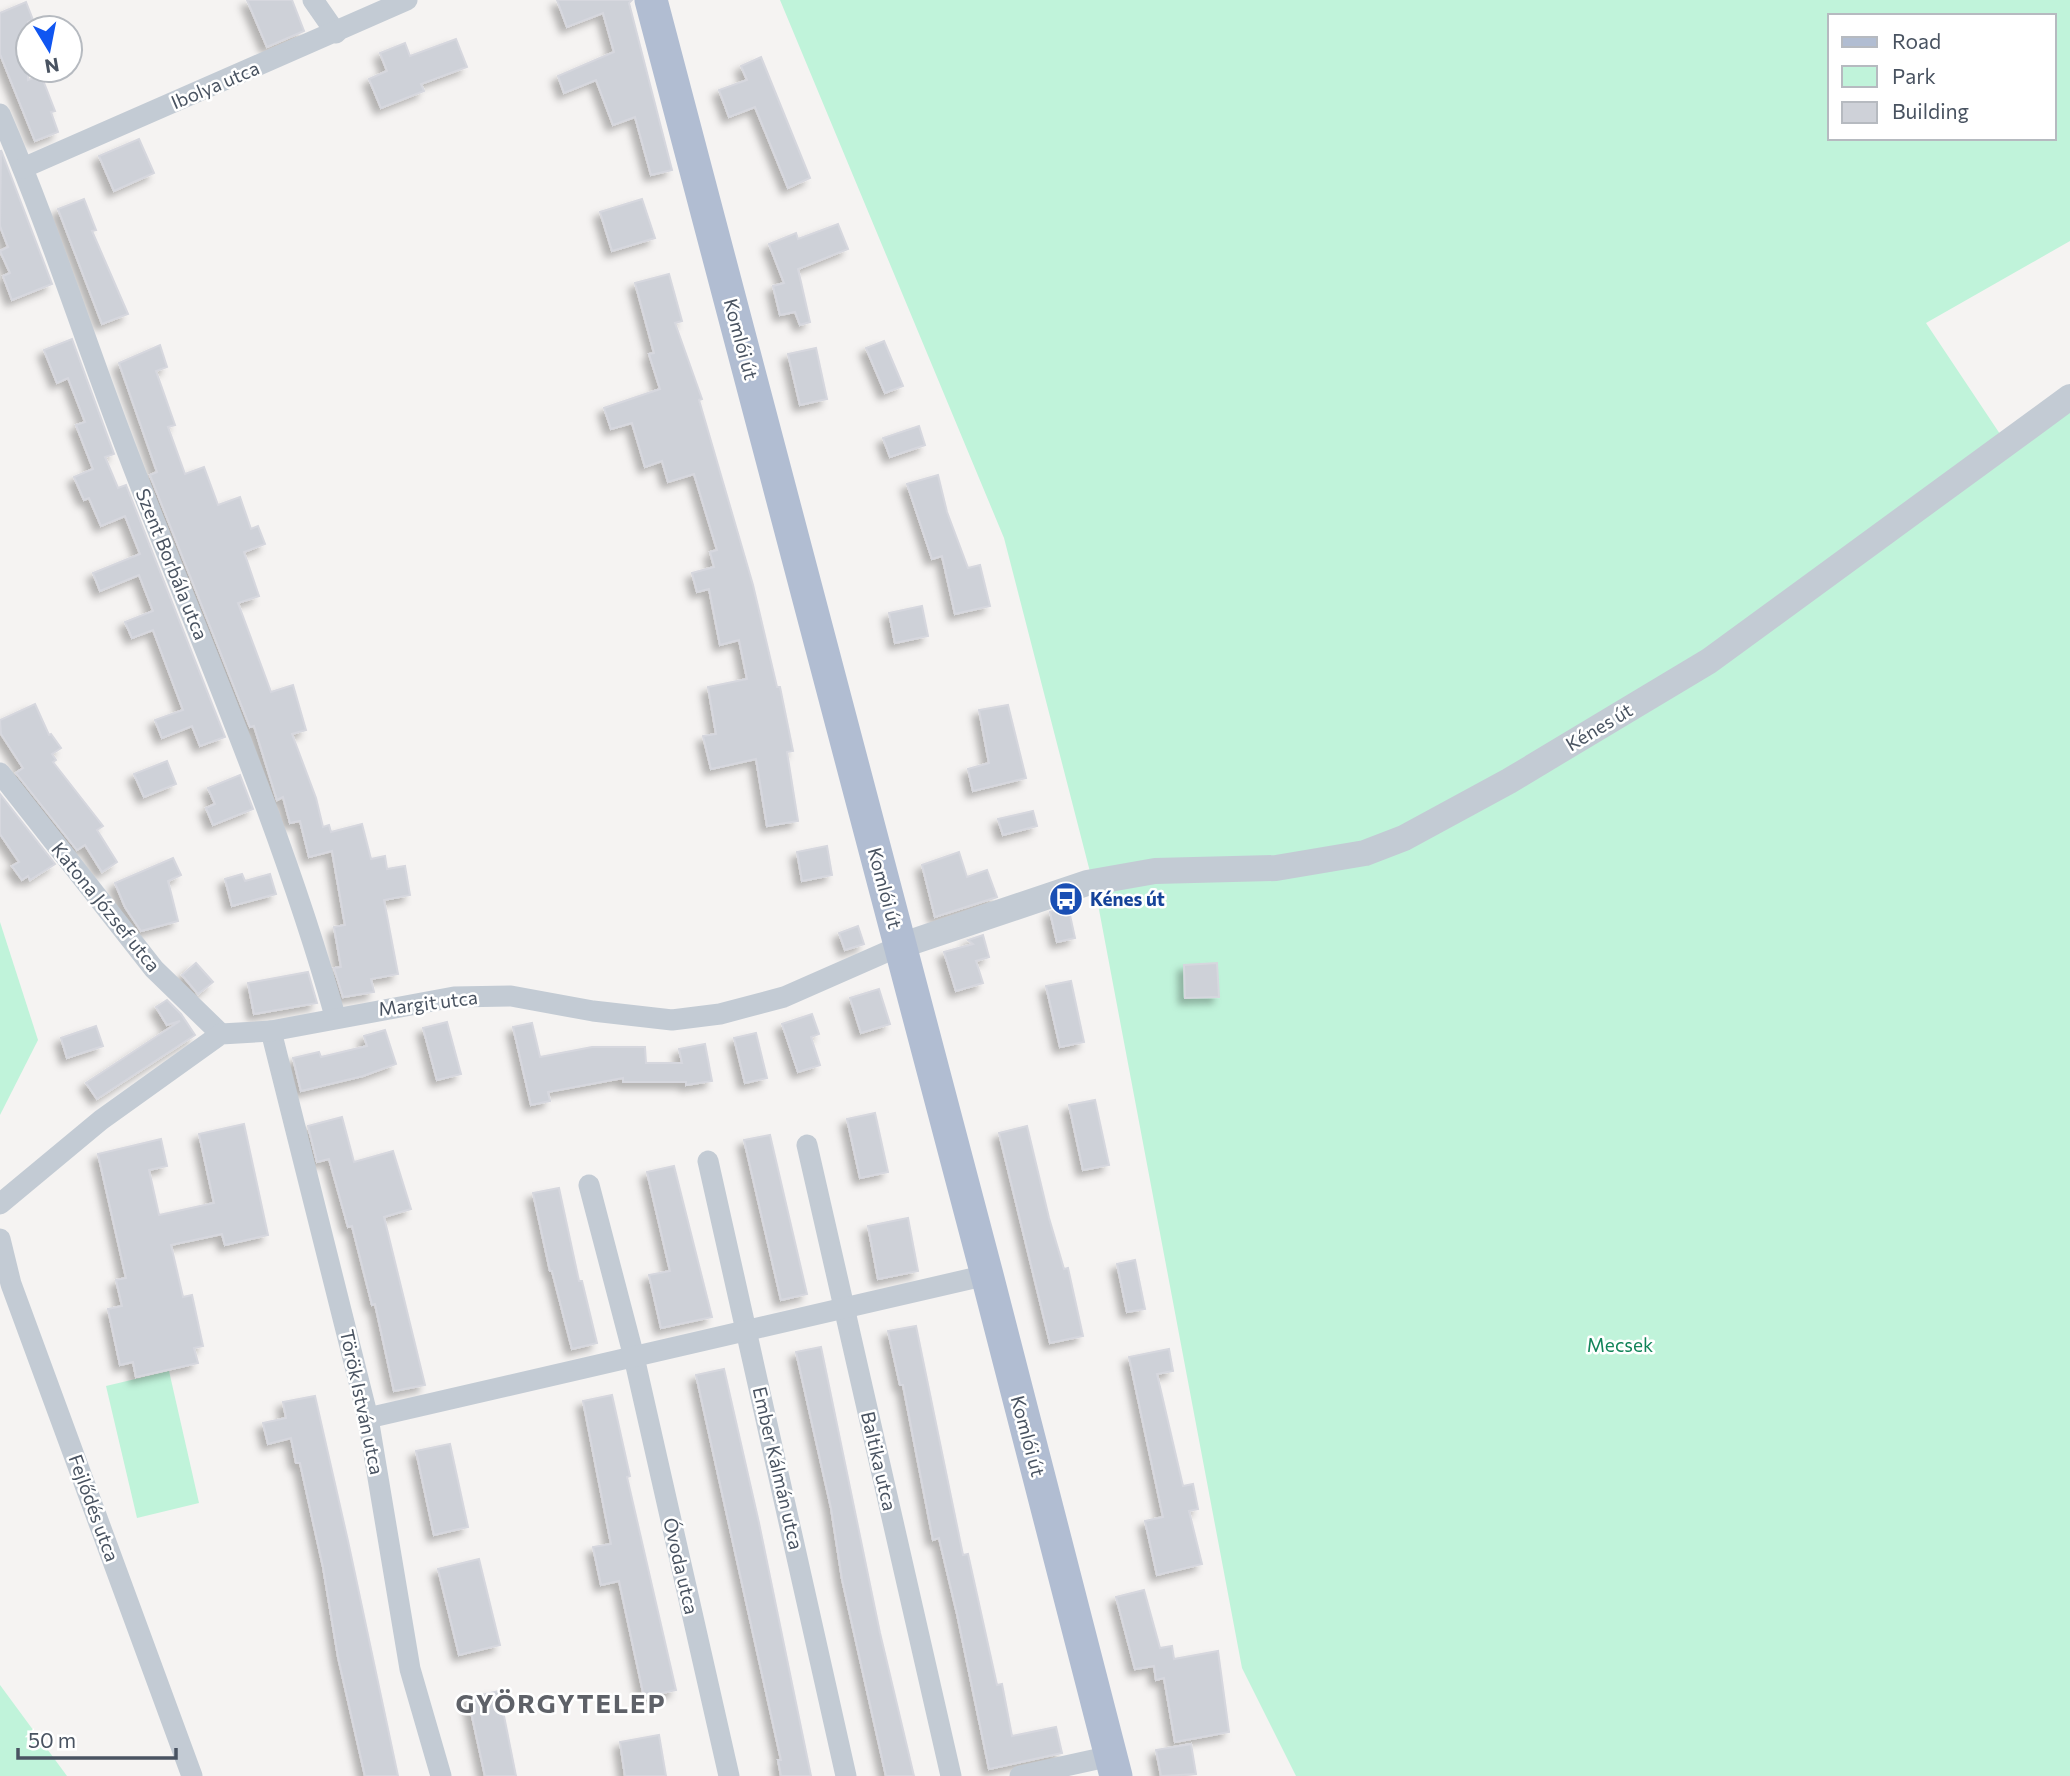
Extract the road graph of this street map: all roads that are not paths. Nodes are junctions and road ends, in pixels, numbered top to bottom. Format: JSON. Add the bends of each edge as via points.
{"nodes":[{"id":1,"x":313,"y":0,"type":"edge"},
{"id":2,"x":407,"y":0,"type":"edge"},
{"id":3,"x":651,"y":0,"type":"edge"},
{"id":4,"x":336,"y":33,"type":"junction"},
{"id":5,"x":0,"y":114,"type":"edge"},
{"id":6,"x":23,"y":168,"type":"junction"},
{"id":7,"x":2070,"y":397,"type":"edge"},
{"id":8,"x":0,"y":773,"type":"edge"},
{"id":9,"x":900,"y":946,"type":"junction"},
{"id":10,"x":335,"y":1016,"type":"junction"},
{"id":11,"x":271,"y":1031,"type":"junction"},
{"id":12,"x":221,"y":1034,"type":"junction"},
{"id":13,"x":807,"y":1145,"type":"dead end"},
{"id":14,"x":708,"y":1161,"type":"dead end"},
{"id":15,"x":589,"y":1185,"type":"dead end"},
{"id":16,"x":0,"y":1203,"type":"edge"},
{"id":17,"x":0,"y":1239,"type":"edge"},
{"id":18,"x":987,"y":1276,"type":"junction"},
{"id":19,"x":845,"y":1310,"type":"junction"},
{"id":20,"x":747,"y":1330,"type":"junction"},
{"id":21,"x":634,"y":1357,"type":"junction"},
{"id":22,"x":368,"y":1418,"type":"junction"},
{"id":23,"x":1113,"y":1766,"type":"edge"},
{"id":24,"x":192,"y":1776,"type":"edge"},
{"id":25,"x":441,"y":1776,"type":"edge"},
{"id":26,"x":729,"y":1776,"type":"edge"},
{"id":27,"x":846,"y":1776,"type":"edge"},
{"id":28,"x":951,"y":1776,"type":"edge"},
{"id":29,"x":1020,"y":1776,"type":"edge"}],
"edges":[{"from":1,"to":4,"type":"street"},
{"from":2,"to":4,"type":"street","name":"Ibolya utca"},
{"from":3,"to":9,"type":"main road","name":"Komlói út"},
{"from":4,"to":6,"type":"street","name":"Ibolya utca"},
{"from":5,"to":6,"type":"street","name":"Szent Borbála utca"},
{"from":6,"to":10,"type":"street","name":"Szent Borbála utca","via":[[129,456],[276,829],[311,928]]},
{"from":7,"to":9,"type":"street","name":"Kénes út","via":[[1709,661],[1404,838],[1365,853],[1276,868],[1155,871],[1097,881]]},
{"from":8,"to":12,"type":"street","name":"Katona József utca","via":[[154,969]]},
{"from":9,"to":10,"type":"street","name":"Margit utca","via":[[784,997],[720,1014],[672,1020],[511,996],[454,997]]},
{"from":9,"to":18,"type":"main road","name":"Komlói út"},
{"from":10,"to":11,"type":"street","name":"Margit utca"},
{"from":11,"to":12,"type":"street","name":"Margit utca"},
{"from":11,"to":22,"type":"street","name":"Török István utca"},
{"from":12,"to":16,"type":"street","via":[[101,1120]]},
{"from":13,"to":19,"type":"street","name":"Baltika utca"},
{"from":14,"to":20,"type":"street","name":"Ember Kálmán utca"},
{"from":15,"to":21,"type":"street","name":"Óvoda utca"},
{"from":17,"to":24,"type":"street","name":"Fejlődés utca","via":[[11,1283]]},
{"from":18,"to":19,"type":"street"},
{"from":18,"to":23,"type":"main road","name":"Komlói út"},
{"from":19,"to":20,"type":"street"},
{"from":19,"to":28,"type":"street","name":"Baltika utca"},
{"from":20,"to":21,"type":"street"},
{"from":20,"to":27,"type":"street","name":"Ember Kálmán utca"},
{"from":21,"to":22,"type":"street"},
{"from":21,"to":26,"type":"street","name":"Óvoda utca"},
{"from":22,"to":25,"type":"street","name":"Török István utca","via":[[410,1669]]},
{"from":23,"to":29,"type":"street"}]}
